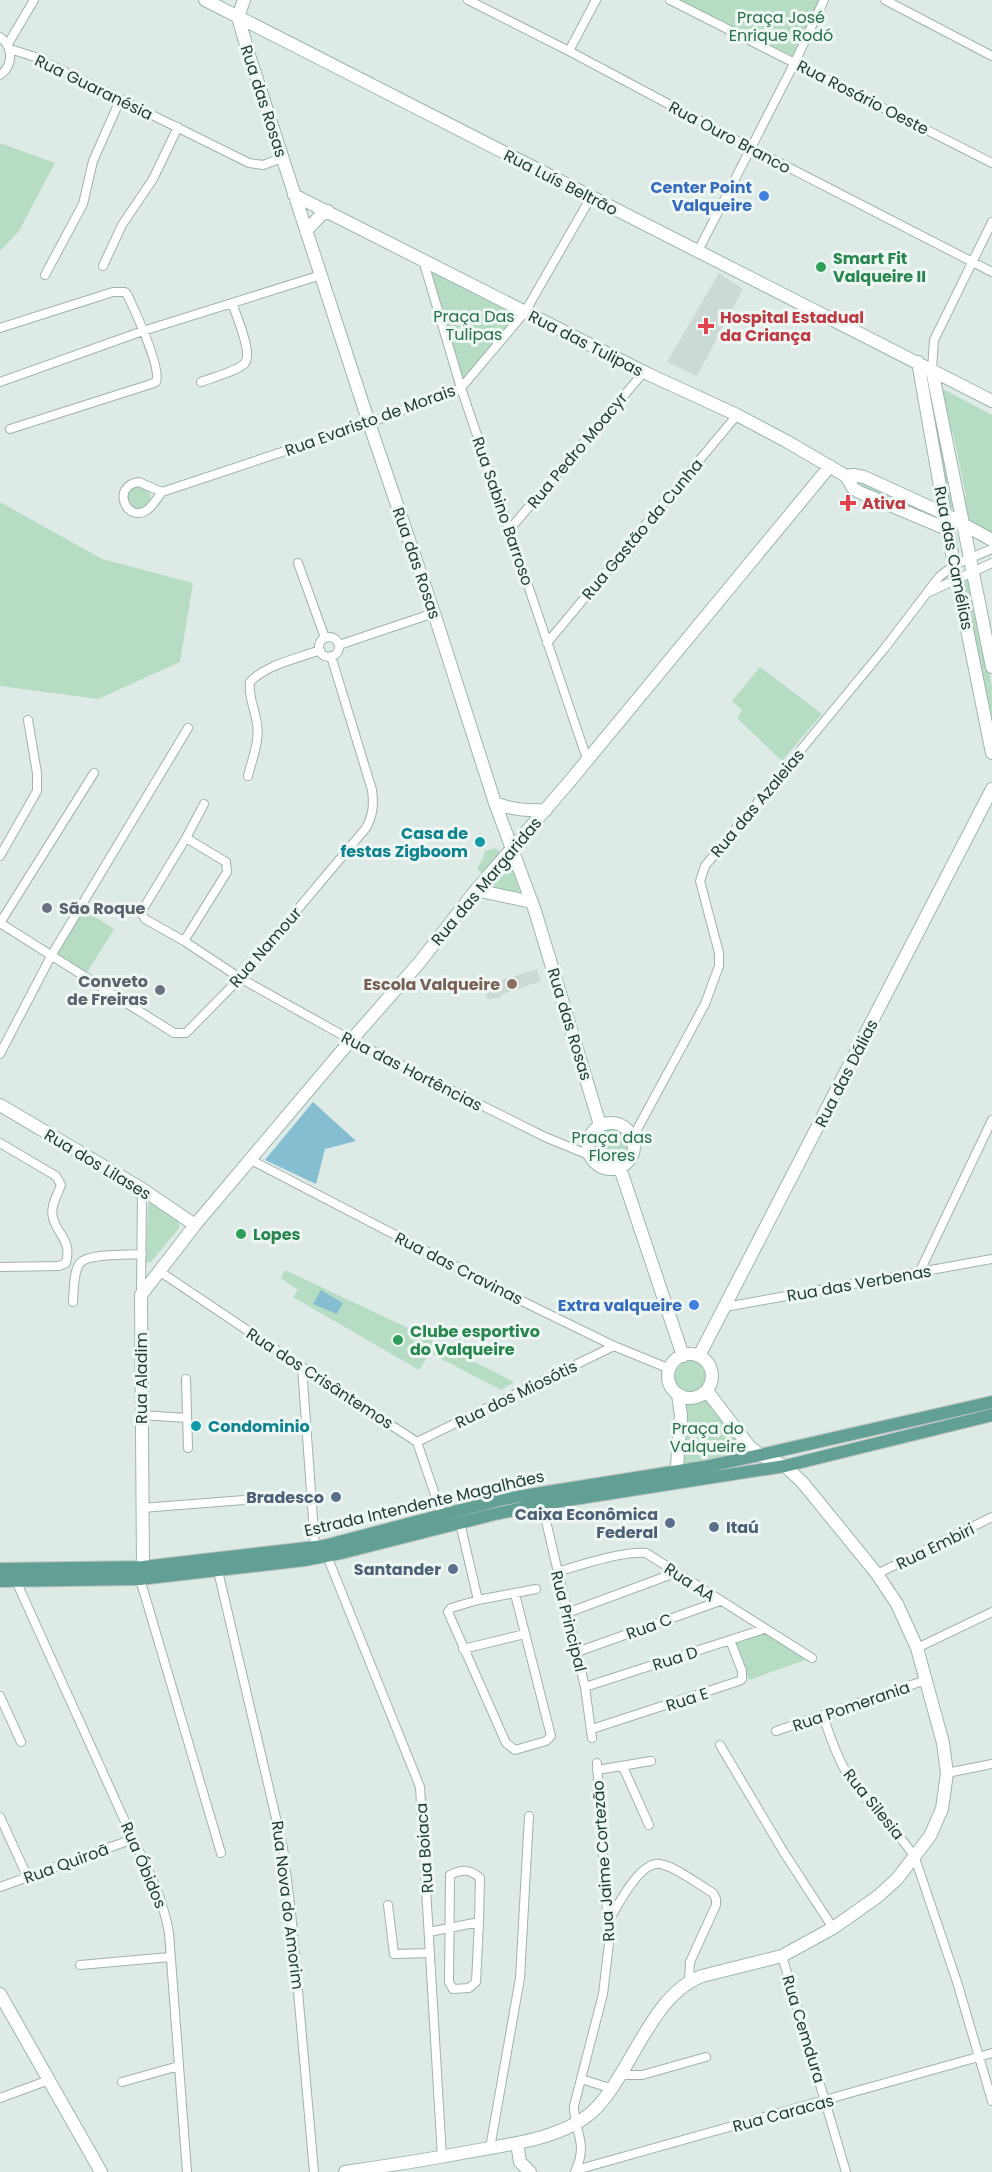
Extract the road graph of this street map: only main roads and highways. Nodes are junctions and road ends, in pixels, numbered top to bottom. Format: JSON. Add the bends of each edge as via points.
{"nodes":[{"id":1,"x":992,"y":1402,"type":"edge"},
{"id":2,"x":992,"y":1415,"type":"edge"},
{"id":3,"x":0,"y":1569,"type":"edge"},
{"id":4,"x":141,"y":1573,"type":"junction"},
{"id":5,"x":0,"y":1581,"type":"edge"}],
"edges":[{"from":1,"to":4,"type":"main road","name":"Estrada Intendente Magalhães","via":[[760,1455],[519,1496],[315,1547]]},
{"from":2,"to":4,"type":"main road","name":"Estrada Intendente Magalhães","via":[[785,1466],[543,1504],[327,1556],[218,1571]]},
{"from":3,"to":4,"type":"main road","name":"Estrada Intendente Magalhães"},
{"from":4,"to":5,"type":"main road","name":"Estrada Intendente Magalhães"}]}
